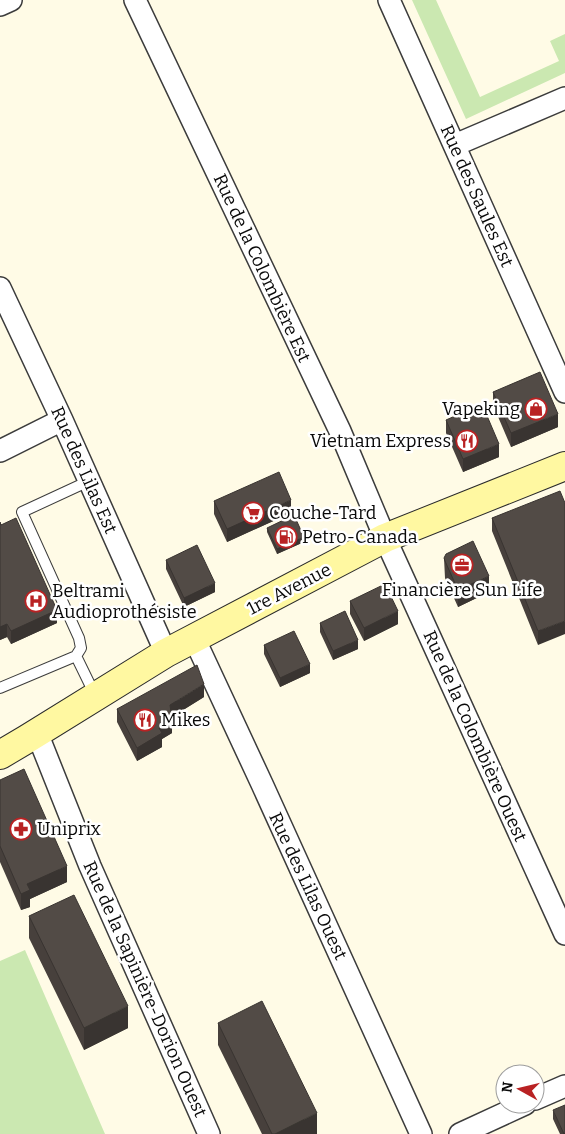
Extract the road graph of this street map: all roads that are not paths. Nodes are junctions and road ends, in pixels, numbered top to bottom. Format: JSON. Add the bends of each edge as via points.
{"nodes":[{"id":1,"x":12,"y":0,"type":"edge"},
{"id":2,"x":135,"y":0,"type":"edge"},
{"id":3,"x":389,"y":0,"type":"edge"},
{"id":4,"x":0,"y":5,"type":"edge"},
{"id":5,"x":565,"y":98,"type":"edge"},
{"id":6,"x":455,"y":145,"type":"junction"},
{"id":7,"x":0,"y":288,"type":"edge"},
{"id":8,"x":565,"y":392,"type":"edge"},
{"id":9,"x":62,"y":420,"type":"junction"},
{"id":10,"x":0,"y":451,"type":"edge"},
{"id":11,"x":565,"y":466,"type":"edge"},
{"id":12,"x":89,"y":481,"type":"junction"},
{"id":13,"x":385,"y":538,"type":"junction"},
{"id":14,"x":194,"y":638,"type":"junction"},
{"id":15,"x":166,"y":653,"type":"junction"},
{"id":16,"x":76,"y":656,"type":"junction"},
{"id":17,"x":0,"y":688,"type":"edge"},
{"id":18,"x":96,"y":696,"type":"junction"},
{"id":19,"x":32,"y":736,"type":"junction"},
{"id":20,"x":0,"y":751,"type":"edge"},
{"id":21,"x":0,"y":755,"type":"edge"},
{"id":22,"x":565,"y":934,"type":"edge"},
{"id":23,"x":565,"y":1086,"type":"edge"},
{"id":24,"x":545,"y":1095,"type":"edge"},
{"id":25,"x":503,"y":1114,"type":"edge"},
{"id":26,"x":209,"y":1134,"type":"edge"},
{"id":27,"x":421,"y":1134,"type":"edge"},
{"id":28,"x":460,"y":1134,"type":"edge"}],
"edges":[{"from":1,"to":4,"type":"street"},
{"from":2,"to":13,"type":"street","name":"Rue de la Colombière Est","via":[[340,431]]},
{"from":3,"to":6,"type":"street","name":"Rue des Saules Est"},
{"from":5,"to":6,"type":"street"},
{"from":6,"to":8,"type":"street","name":"Rue des Saules Est"},
{"from":7,"to":9,"type":"street","name":"Rue des Lilas Est"},
{"from":9,"to":10,"type":"street"},
{"from":9,"to":12,"type":"street","name":"Rue des Lilas Est"},
{"from":11,"to":13,"type":"street","name":"1re Avenue"},
{"from":12,"to":15,"type":"street","name":"Rue des Lilas Est"},
{"from":12,"to":16,"type":"lane","via":[[22,512],[79,638],[81,648]]},
{"from":13,"to":14,"type":"street","name":"1re Avenue"},
{"from":13,"to":22,"type":"street","name":"Rue de la Colombière Ouest"},
{"from":14,"to":15,"type":"street","name":"1re Avenue"},
{"from":14,"to":27,"type":"street","name":"Rue des Lilas Ouest"},
{"from":15,"to":18,"type":"street","name":"1re Avenue"},
{"from":16,"to":17,"type":"lane"},
{"from":16,"to":18,"type":"lane"},
{"from":18,"to":19,"type":"street","name":"1re Avenue"},
{"from":19,"to":20,"type":"street","name":"1re Avenue"},
{"from":19,"to":21,"type":"street","name":"1re Avenue"},
{"from":19,"to":26,"type":"street","name":"Rue de la Sapinière-Dorion Ouest"},
{"from":23,"to":24,"type":"street"},
{"from":25,"to":28,"type":"street"}]}
